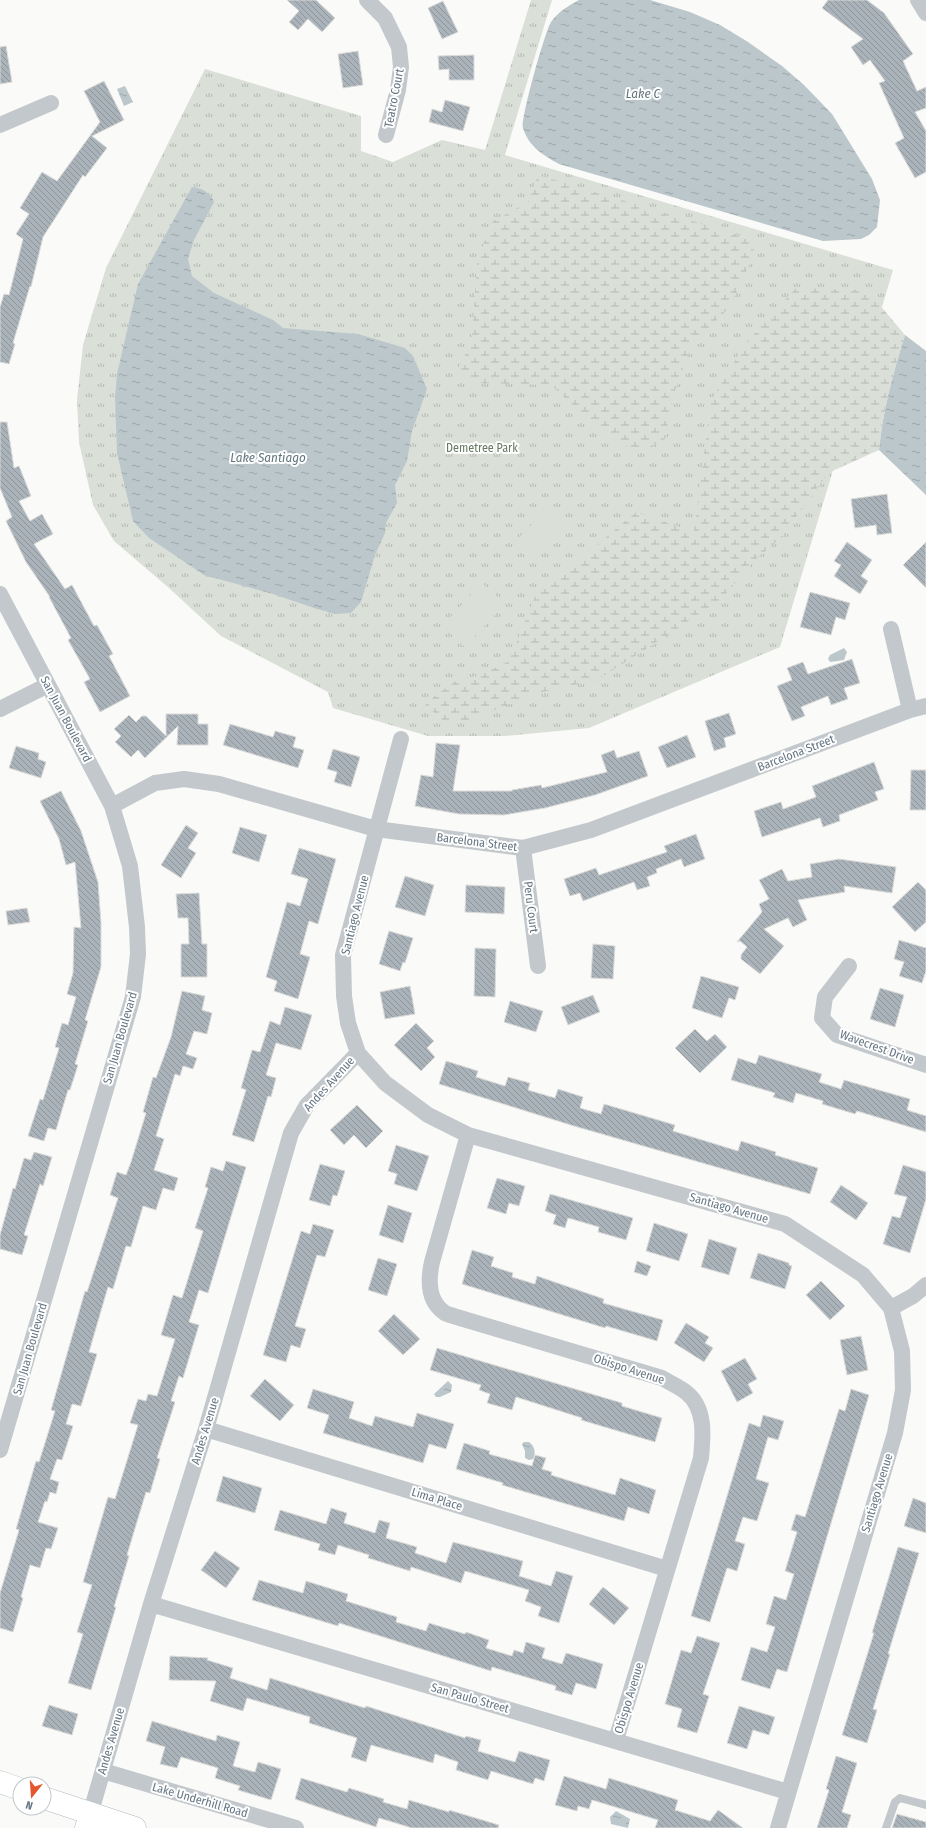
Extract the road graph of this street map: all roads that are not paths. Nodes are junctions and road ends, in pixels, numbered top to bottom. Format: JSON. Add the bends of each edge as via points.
{"nodes":[{"id":1,"x":367,"y":0,"type":"edge"},
{"id":2,"x":918,"y":0,"type":"edge"},
{"id":3,"x":926,"y":13,"type":"edge"},
{"id":4,"x":51,"y":103,"type":"dead end"},
{"id":5,"x":0,"y":125,"type":"edge"},
{"id":6,"x":386,"y":135,"type":"dead end"},
{"id":7,"x":0,"y":594,"type":"edge"},
{"id":8,"x":891,"y":629,"type":"dead end"},
{"id":9,"x":48,"y":685,"type":"junction"},
{"id":10,"x":926,"y":706,"type":"edge"},
{"id":11,"x":0,"y":709,"type":"edge"},
{"id":12,"x":910,"y":710,"type":"junction"},
{"id":13,"x":401,"y":740,"type":"dead end"},
{"id":14,"x":112,"y":806,"type":"junction"},
{"id":15,"x":376,"y":829,"type":"junction"},
{"id":16,"x":523,"y":848,"type":"junction"},
{"id":17,"x":538,"y":966,"type":"dead end"},
{"id":18,"x":849,"y":966,"type":"dead end"},
{"id":19,"x":358,"y":1053,"type":"junction"},
{"id":20,"x":926,"y":1064,"type":"edge"},
{"id":21,"x":468,"y":1135,"type":"junction"},
{"id":22,"x":926,"y":1285,"type":"edge"},
{"id":23,"x":891,"y":1308,"type":"junction"},
{"id":24,"x":206,"y":1429,"type":"junction"},
{"id":25,"x":0,"y":1450,"type":"edge"},
{"id":26,"x":667,"y":1569,"type":"junction"},
{"id":27,"x":151,"y":1604,"type":"junction"},
{"id":28,"x":616,"y":1740,"type":"junction"},
{"id":29,"x":103,"y":1771,"type":"junction"},
{"id":30,"x":0,"y":1782,"type":"edge"},
{"id":31,"x":12,"y":1786,"type":"edge"},
{"id":32,"x":788,"y":1792,"type":"junction"},
{"id":33,"x":52,"y":1802,"type":"edge"},
{"id":34,"x":926,"y":1805,"type":"edge"},
{"id":35,"x":88,"y":1821,"type":"edge"},
{"id":36,"x":116,"y":1828,"type":"edge"},
{"id":37,"x":135,"y":1828,"type":"edge"},
{"id":38,"x":296,"y":1828,"type":"edge"},
{"id":39,"x":778,"y":1828,"type":"edge"},
{"id":40,"x":886,"y":1828,"type":"edge"}],
"edges":[{"from":1,"to":6,"type":"street","name":"Teatro Court","via":[[385,18],[399,47],[401,67],[398,90]]},
{"from":2,"to":3,"type":"street"},
{"from":4,"to":5,"type":"street"},
{"from":7,"to":9,"type":"street","name":"San Juan Boulevard"},
{"from":8,"to":12,"type":"street"},
{"from":9,"to":11,"type":"street"},
{"from":9,"to":14,"type":"street","name":"San Juan Boulevard"},
{"from":10,"to":12,"type":"street","name":"Barcelona Street"},
{"from":12,"to":16,"type":"street","name":"Barcelona Street","via":[[591,830]]},
{"from":13,"to":15,"type":"street","name":"Santiago Avenue"},
{"from":14,"to":15,"type":"street","name":"Barcelona Street","via":[[155,783],[184,779],[219,784]]},
{"from":14,"to":25,"type":"street","name":"San Juan Boulevard","via":[[130,866],[137,927],[138,954],[133,997]]},
{"from":15,"to":16,"type":"street","name":"Barcelona Street"},
{"from":15,"to":19,"type":"street","name":"Santiago Avenue","via":[[343,955],[344,996],[348,1023]]},
{"from":16,"to":17,"type":"street","name":"Peru Court"},
{"from":18,"to":20,"type":"street","name":"Wavecrest Drive","via":[[825,997],[822,1018],[837,1035]]},
{"from":19,"to":21,"type":"street","name":"Santiago Avenue","via":[[385,1083],[428,1115]]},
{"from":19,"to":24,"type":"street","name":"Andes Avenue","via":[[307,1105],[291,1133]]},
{"from":21,"to":23,"type":"street","name":"Santiago Avenue","via":[[785,1224],[863,1275]]},
{"from":21,"to":26,"type":"street","name":"Obispo Avenue","via":[[428,1280],[432,1297],[444,1312],[662,1378],[687,1393],[698,1406],[704,1431],[701,1458]]},
{"from":22,"to":23,"type":"street","via":[[913,1296]]},
{"from":23,"to":32,"type":"street","name":"Santiago Avenue","via":[[902,1351],[903,1390],[895,1433]]},
{"from":24,"to":26,"type":"street","name":"Lima Place"},
{"from":24,"to":27,"type":"street","name":"Andes Avenue"},
{"from":26,"to":28,"type":"street","name":"Obispo Avenue"},
{"from":27,"to":28,"type":"street","name":"San Paulo Street"},
{"from":27,"to":29,"type":"street","name":"Andes Avenue"},
{"from":28,"to":32,"type":"street","name":"San Paulo Street"},
{"from":29,"to":35,"type":"street","name":"Andes Avenue"},
{"from":29,"to":38,"type":"street","name":"Lake Underhill Road"},
{"from":30,"to":31,"type":"main road"},
{"from":32,"to":39,"type":"street","name":"Santiago Avenue"},
{"from":33,"to":35,"type":"main road"},
{"from":34,"to":40,"type":"lane","via":[[900,1798],[895,1802]]},
{"from":35,"to":36,"type":"main road"},
{"from":35,"to":37,"type":"main road"}]}
